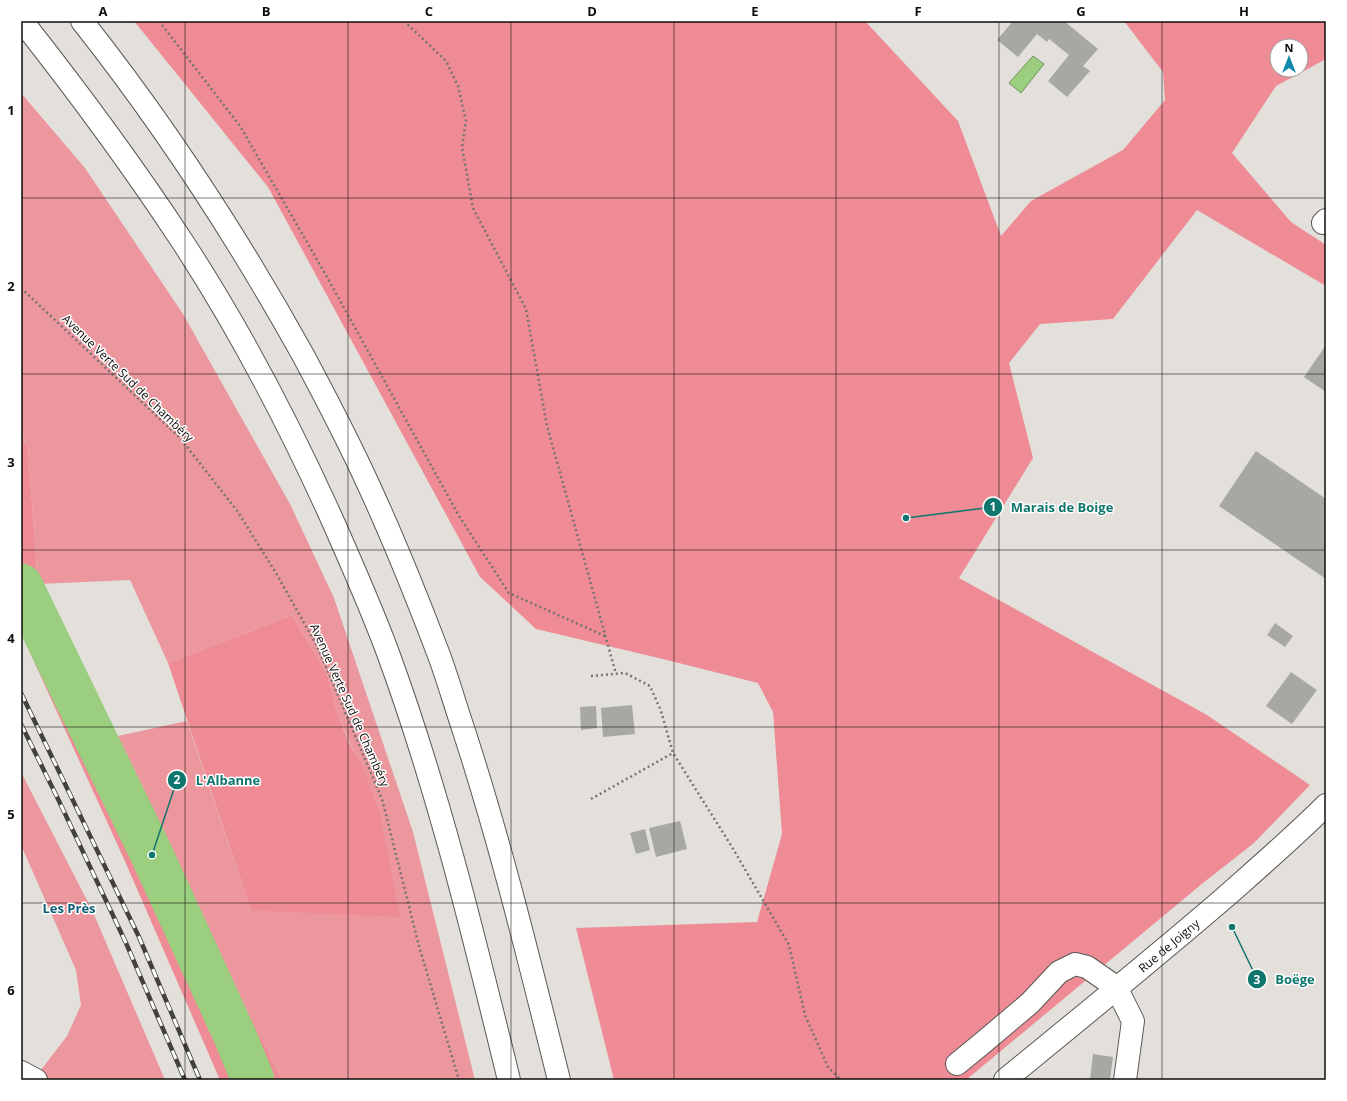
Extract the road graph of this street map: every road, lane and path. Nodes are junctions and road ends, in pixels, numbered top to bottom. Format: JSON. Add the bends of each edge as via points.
{"nodes":[{"id":1,"x":22,"y":21,"type":"edge"},
{"id":2,"x":82,"y":21,"type":"edge"},
{"id":3,"x":160,"y":21,"type":"edge"},
{"id":4,"x":404,"y":21,"type":"edge"},
{"id":5,"x":21,"y":288,"type":"edge"},
{"id":6,"x":606,"y":636,"type":"junction"},
{"id":7,"x":616,"y":674,"type":"junction"},
{"id":8,"x":591,"y":676,"type":"dead end"},
{"id":9,"x":673,"y":752,"type":"junction"},
{"id":10,"x":591,"y":799,"type":"dead end"},
{"id":11,"x":1326,"y":805,"type":"edge"},
{"id":12,"x":1116,"y":987,"type":"junction"},
{"id":13,"x":957,"y":1064,"type":"dead end"},
{"id":14,"x":21,"y":1072,"type":"edge"},
{"id":15,"x":36,"y":1080,"type":"edge"},
{"id":16,"x":459,"y":1080,"type":"edge"},
{"id":17,"x":509,"y":1080,"type":"edge"},
{"id":18,"x":559,"y":1080,"type":"edge"},
{"id":19,"x":841,"y":1080,"type":"edge"},
{"id":20,"x":1005,"y":1080,"type":"edge"},
{"id":21,"x":1125,"y":1080,"type":"edge"}],
"edges":[{"from":1,"to":17,"type":"main road","via":[[126,159],[183,244],[232,323],[316,483],[354,567],[388,654],[432,785],[456,869]]},
{"from":2,"to":18,"type":"main road","via":[[158,123],[213,203],[278,310],[327,399],[369,485],[438,652],[481,783],[518,916]]},
{"from":3,"to":6,"type":"path","via":[[240,126],[459,516],[509,593]]},
{"from":4,"to":6,"type":"path","via":[[446,61],[458,86],[466,121],[462,147],[473,208],[526,309],[547,426]]},
{"from":5,"to":16,"type":"path","name":"Avenue Verte Sud de Chambéry","via":[[180,438],[238,512],[306,626],[382,799],[419,946]]},
{"from":6,"to":7,"type":"path"},
{"from":7,"to":8,"type":"path"},
{"from":7,"to":9,"type":"path","via":[[625,673],[650,686]]},
{"from":9,"to":10,"type":"path"},
{"from":9,"to":19,"type":"path","via":[[789,945],[805,1015],[828,1067]]},
{"from":11,"to":12,"type":"main road","name":"Rue de Joigny","via":[[1298,834],[1160,953]]},
{"from":12,"to":13,"type":"main road","via":[[1087,967],[1075,964],[1059,972],[1030,1003]]},
{"from":12,"to":20,"type":"main road","name":"Rue de Joigny"},
{"from":12,"to":21,"type":"main road","via":[[1133,1021]]},
{"from":14,"to":15,"type":"main road"}]}
